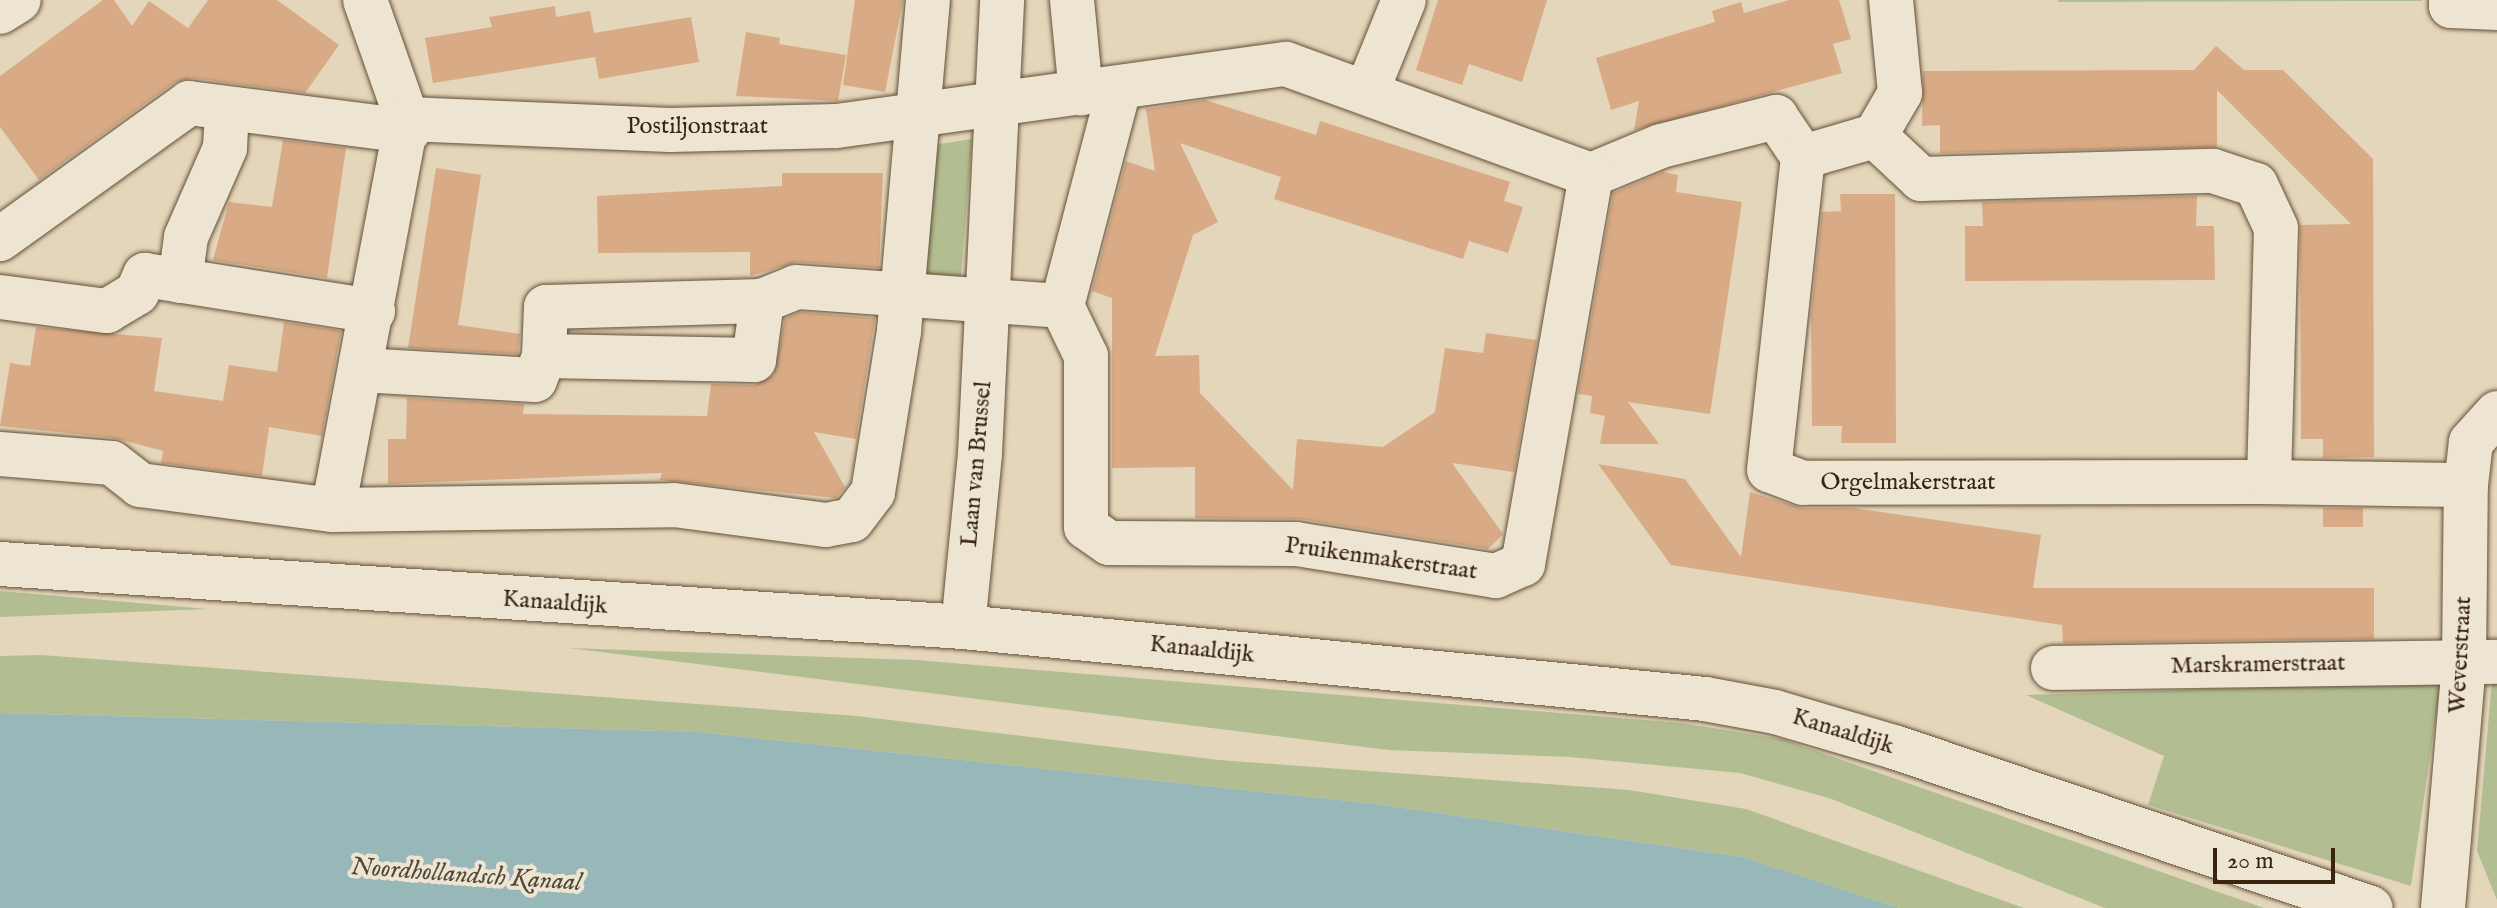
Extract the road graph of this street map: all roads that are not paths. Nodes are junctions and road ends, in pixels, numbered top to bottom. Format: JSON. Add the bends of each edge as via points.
{"nodes":[{"id":1,"x":19,"y":0,"type":"edge"},
{"id":2,"x":928,"y":0,"type":"edge"},
{"id":3,"x":1002,"y":0,"type":"edge"},
{"id":4,"x":1072,"y":0,"type":"edge"},
{"id":5,"x":1404,"y":0,"type":"edge"},
{"id":6,"x":1891,"y":0,"type":"edge"},
{"id":7,"x":2451,"y":0,"type":"edge"},
{"id":8,"x":380,"y":5,"type":"edge"},
{"id":9,"x":2497,"y":8,"type":"edge"},
{"id":10,"x":0,"y":12,"type":"edge"},
{"id":11,"x":1100,"y":91,"type":"junction"},
{"id":12,"x":1367,"y":91,"type":"junction"},
{"id":13,"x":998,"y":108,"type":"junction"},
{"id":14,"x":227,"y":109,"type":"junction"},
{"id":15,"x":913,"y":119,"type":"junction"},
{"id":16,"x":408,"y":125,"type":"junction"},
{"id":17,"x":1875,"y":136,"type":"junction"},
{"id":18,"x":1803,"y":157,"type":"junction"},
{"id":19,"x":1591,"y":175,"type":"junction"},
{"id":20,"x":0,"y":239,"type":"edge"},
{"id":21,"x":180,"y":281,"type":"junction"},
{"id":22,"x":903,"y":296,"type":"junction"},
{"id":23,"x":0,"y":297,"type":"edge"},
{"id":24,"x":762,"y":301,"type":"junction"},
{"id":25,"x":988,"y":302,"type":"junction"},
{"id":26,"x":1062,"y":306,"type":"junction"},
{"id":27,"x":373,"y":311,"type":"junction"},
{"id":28,"x":544,"y":356,"type":"junction"},
{"id":29,"x":361,"y":370,"type":"junction"},
{"id":30,"x":2497,"y":413,"type":"edge"},
{"id":31,"x":0,"y":454,"type":"edge"},
{"id":32,"x":2269,"y":482,"type":"junction"},
{"id":33,"x":2466,"y":485,"type":"junction"},
{"id":34,"x":333,"y":510,"type":"junction"},
{"id":35,"x":0,"y":564,"type":"edge"},
{"id":36,"x":963,"y":627,"type":"junction"},
{"id":37,"x":2480,"y":662,"type":"edge"},
{"id":38,"x":2053,"y":668,"type":"dead end"},
{"id":39,"x":2371,"y":908,"type":"edge"},
{"id":40,"x":2443,"y":908,"type":"edge"}],
"edges":[{"from":1,"to":10,"type":"street"},
{"from":2,"to":15,"type":"street"},
{"from":3,"to":13,"type":"street","name":"Laan van Brussel"},
{"from":4,"to":11,"type":"street"},
{"from":5,"to":12,"type":"street"},
{"from":6,"to":17,"type":"street","via":[[1900,93]]},
{"from":7,"to":9,"type":"street","via":[[2451,6]]},
{"from":8,"to":16,"type":"street"},
{"from":11,"to":12,"type":"street","via":[[1286,64]]},
{"from":11,"to":13,"type":"street"},
{"from":11,"to":26,"type":"street"},
{"from":12,"to":19,"type":"street"},
{"from":13,"to":15,"type":"street","name":"Postiljonstraat"},
{"from":13,"to":25,"type":"street","name":"Laan van Brussel"},
{"from":14,"to":16,"type":"street","name":"Postiljonstraat"},
{"from":14,"to":20,"type":"street","name":"Postiljonstraat","via":[[189,103]]},
{"from":14,"to":21,"type":"street","via":[[225,148],[189,226]]},
{"from":15,"to":16,"type":"street","name":"Postiljonstraat","via":[[670,130]]},
{"from":15,"to":22,"type":"street"},
{"from":16,"to":27,"type":"street"},
{"from":17,"to":18,"type":"street"},
{"from":17,"to":32,"type":"street","via":[[1921,179],[2213,171],[2256,185],[2276,228]]},
{"from":18,"to":19,"type":"street","via":[[1776,117],[1661,146]]},
{"from":18,"to":32,"type":"street","name":"Orgelmakerstraat","via":[[1769,470],[1803,483]]},
{"from":19,"to":26,"type":"street","name":"Pruikenmakerstraat","via":[[1523,564],[1496,576],[1296,544],[1109,543],[1086,527],[1086,356]]},
{"from":21,"to":23,"type":"street","via":[[145,275],[137,293],[107,311]]},
{"from":21,"to":27,"type":"street"},
{"from":22,"to":24,"type":"street","via":[[796,287]]},
{"from":22,"to":25,"type":"street"},
{"from":22,"to":34,"type":"street","via":[[873,492],[852,520],[826,525],[674,505]]},
{"from":24,"to":28,"type":"street","via":[[546,307]]},
{"from":24,"to":28,"type":"street","via":[[754,360]]},
{"from":25,"to":26,"type":"street"},
{"from":25,"to":36,"type":"street","name":"Laan van Brussel"},
{"from":27,"to":29,"type":"street"},
{"from":28,"to":29,"type":"street","via":[[535,380]]},
{"from":29,"to":34,"type":"street"},
{"from":30,"to":33,"type":"street","name":"Weverstraat","via":[[2471,442]]},
{"from":31,"to":34,"type":"street","via":[[112,463],[140,485]]},
{"from":32,"to":33,"type":"street","name":"Orgelmakerstraat"},
{"from":33,"to":37,"type":"street","name":"Weverstraat"},
{"from":35,"to":36,"type":"street","name":"Kanaaldijk"},
{"from":36,"to":39,"type":"street","name":"Kanaaldijk","via":[[1740,704],[1894,747]]},
{"from":37,"to":38,"type":"street","name":"Marskramerstraat"},
{"from":37,"to":40,"type":"street","name":"Weverstraat"}]}
